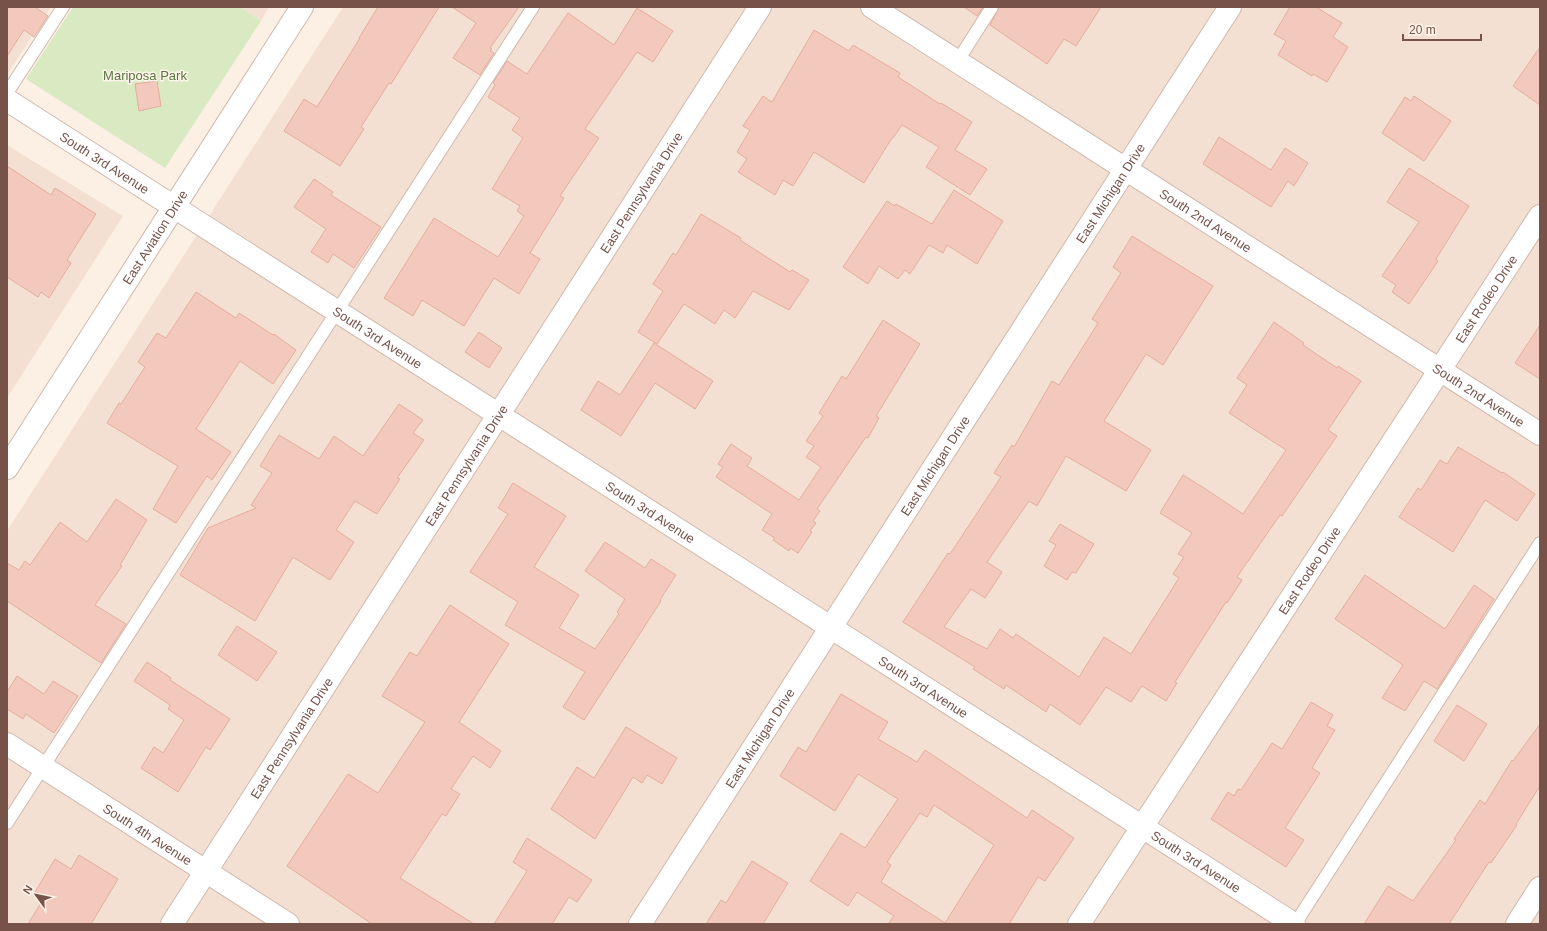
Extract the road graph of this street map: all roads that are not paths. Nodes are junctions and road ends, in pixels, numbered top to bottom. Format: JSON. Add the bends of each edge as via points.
{"nodes":[{"id":1,"x":63,"y":7,"type":"edge"},
{"id":2,"x":302,"y":7,"type":"edge"},
{"id":3,"x":533,"y":7,"type":"edge"},
{"id":4,"x":760,"y":7,"type":"edge"},
{"id":5,"x":872,"y":7,"type":"edge"},
{"id":6,"x":992,"y":7,"type":"edge"},
{"id":7,"x":1230,"y":7,"type":"edge"},
{"id":8,"x":957,"y":62,"type":"junction"},
{"id":9,"x":7,"y":93,"type":"edge"},
{"id":10,"x":7,"y":100,"type":"edge"},
{"id":11,"x":1126,"y":169,"type":"junction"},
{"id":12,"x":174,"y":207,"type":"junction"},
{"id":13,"x":1540,"y":216,"type":"edge"},
{"id":14,"x":337,"y":312,"type":"junction"},
{"id":15,"x":1440,"y":370,"type":"junction"},
{"id":16,"x":498,"y":415,"type":"junction"},
{"id":17,"x":1540,"y":434,"type":"edge"},
{"id":18,"x":7,"y":468,"type":"edge"},
{"id":19,"x":1540,"y":543,"type":"edge"},
{"id":20,"x":830,"y":627,"type":"junction"},
{"id":21,"x":7,"y":744,"type":"edge"},
{"id":22,"x":43,"y":767,"type":"junction"},
{"id":23,"x":7,"y":823,"type":"edge"},
{"id":24,"x":1142,"y":827,"type":"junction"},
{"id":25,"x":206,"y":871,"type":"junction"},
{"id":26,"x":1540,"y":888,"type":"edge"},
{"id":27,"x":172,"y":924,"type":"edge"},
{"id":28,"x":288,"y":924,"type":"edge"},
{"id":29,"x":640,"y":924,"type":"edge"},
{"id":30,"x":1079,"y":924,"type":"edge"},
{"id":31,"x":1295,"y":924,"type":"edge"},
{"id":32,"x":1517,"y":924,"type":"edge"}],
"edges":[{"from":1,"to":9,"type":"lane"},
{"from":2,"to":12,"type":"street","name":"East Aviation Drive"},
{"from":3,"to":14,"type":"lane"},
{"from":4,"to":16,"type":"street","name":"East Pennsylvania Drive"},
{"from":5,"to":8,"type":"street","name":"South 2nd Avenue"},
{"from":6,"to":8,"type":"lane"},
{"from":7,"to":11,"type":"street","name":"East Michigan Drive"},
{"from":8,"to":11,"type":"street","name":"South 2nd Avenue"},
{"from":10,"to":12,"type":"street","name":"South 3rd Avenue"},
{"from":11,"to":15,"type":"street","name":"South 2nd Avenue"},
{"from":11,"to":20,"type":"street","name":"East Michigan Drive"},
{"from":12,"to":14,"type":"street","name":"South 3rd Avenue"},
{"from":12,"to":18,"type":"street","name":"East Aviation Drive"},
{"from":13,"to":15,"type":"street","name":"East Rodeo Drive"},
{"from":14,"to":16,"type":"street","name":"South 3rd Avenue"},
{"from":14,"to":22,"type":"lane"},
{"from":15,"to":17,"type":"street","name":"South 2nd Avenue"},
{"from":15,"to":24,"type":"street","name":"East Rodeo Drive"},
{"from":16,"to":20,"type":"street","name":"South 3rd Avenue"},
{"from":16,"to":25,"type":"street","name":"East Pennsylvania Drive"},
{"from":19,"to":31,"type":"lane"},
{"from":20,"to":24,"type":"street","name":"South 3rd Avenue"},
{"from":20,"to":29,"type":"street","name":"East Michigan Drive"},
{"from":21,"to":22,"type":"street","name":"South 4th Avenue"},
{"from":22,"to":23,"type":"lane"},
{"from":22,"to":25,"type":"street","name":"South 4th Avenue"},
{"from":24,"to":30,"type":"street","name":"East Rodeo Drive"},
{"from":24,"to":31,"type":"street","name":"South 3rd Avenue"},
{"from":25,"to":27,"type":"street","name":"East Pennsylvania Drive"},
{"from":25,"to":28,"type":"street","name":"South 4th Avenue"},
{"from":26,"to":32,"type":"street"}]}
